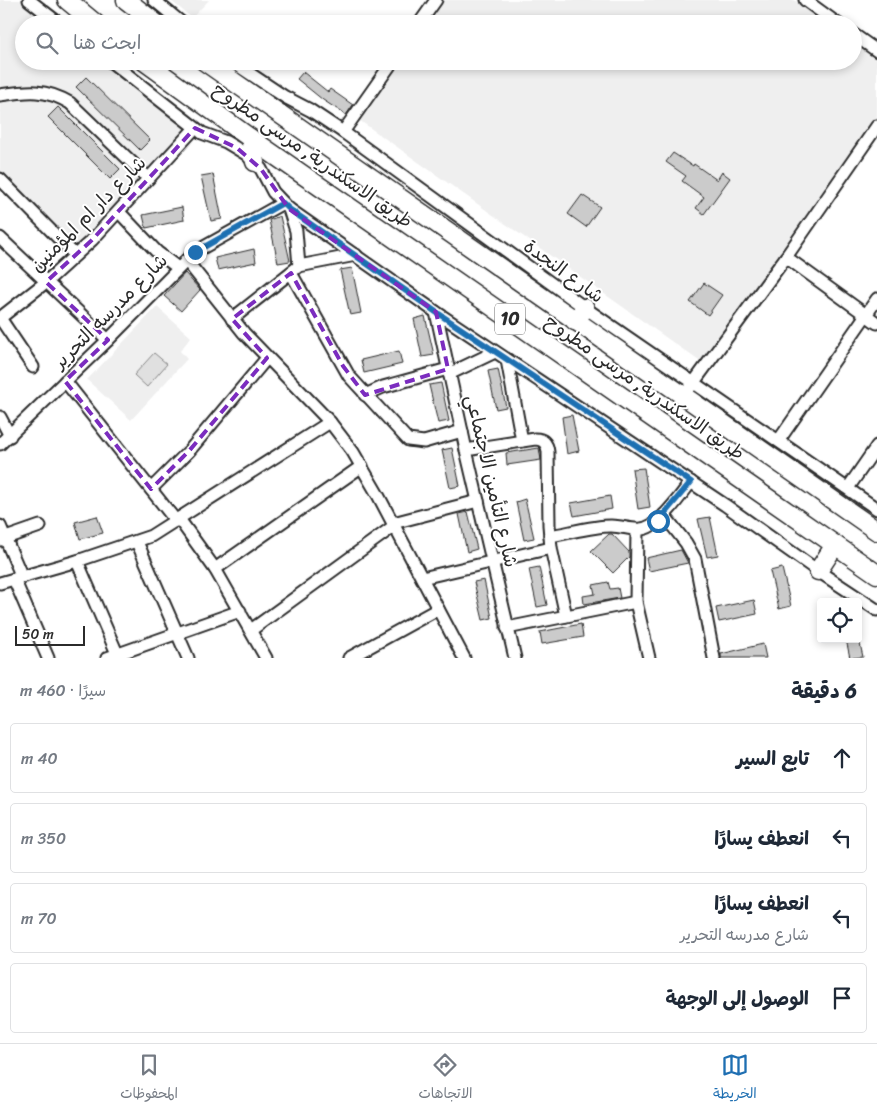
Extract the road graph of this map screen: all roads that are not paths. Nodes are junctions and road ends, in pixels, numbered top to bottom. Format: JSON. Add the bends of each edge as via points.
{"nodes":[{"id":1,"x":29,"y":0,"type":"edge"},
{"id":2,"x":67,"y":0,"type":"edge"},
{"id":3,"x":126,"y":0,"type":"edge"},
{"id":4,"x":154,"y":0,"type":"edge"},
{"id":5,"x":436,"y":0,"type":"edge"},
{"id":6,"x":809,"y":1,"type":"edge"},
{"id":7,"x":48,"y":15,"type":"edge"},
{"id":8,"x":85,"y":15,"type":"edge"},
{"id":9,"x":145,"y":15,"type":"edge"},
{"id":10,"x":172,"y":15,"type":"edge"},
{"id":11,"x":425,"y":15,"type":"edge"},
{"id":12,"x":827,"y":15,"type":"edge"},
{"id":13,"x":862,"y":40,"type":"edge"},
{"id":14,"x":877,"y":51,"type":"edge"},
{"id":15,"x":121,"y":70,"type":"edge"},
{"id":16,"x":156,"y":70,"type":"edge"},
{"id":17,"x":219,"y":70,"type":"edge"},
{"id":18,"x":244,"y":70,"type":"edge"},
{"id":19,"x":387,"y":70,"type":"edge"},
{"id":20,"x":0,"y":95,"type":"edge"},
{"id":21,"x":877,"y":126,"type":"edge"},
{"id":22,"x":195,"y":128,"type":"junction"},
{"id":23,"x":343,"y":132,"type":"junction"},
{"id":24,"x":250,"y":138,"type":"junction"},
{"id":25,"x":873,"y":139,"type":"edge"},
{"id":26,"x":255,"y":162,"type":"junction"},
{"id":27,"x":148,"y":178,"type":"junction"},
{"id":28,"x":0,"y":179,"type":"edge"},
{"id":29,"x":286,"y":206,"type":"junction"},
{"id":30,"x":119,"y":212,"type":"junction"},
{"id":31,"x":0,"y":238,"type":"edge"},
{"id":32,"x":75,"y":255,"type":"junction"},
{"id":33,"x":356,"y":255,"type":"junction"},
{"id":34,"x":786,"y":257,"type":"junction"},
{"id":35,"x":182,"y":264,"type":"junction"},
{"id":36,"x":295,"y":269,"type":"junction"},
{"id":37,"x":46,"y":282,"type":"junction"},
{"id":38,"x":877,"y":299,"type":"edge"},
{"id":39,"x":436,"y":312,"type":"junction"},
{"id":40,"x":580,"y":314,"type":"junction"},
{"id":41,"x":866,"y":315,"type":"junction"},
{"id":42,"x":0,"y":318,"type":"edge"},
{"id":43,"x":232,"y":319,"type":"junction"},
{"id":44,"x":877,"y":323,"type":"edge"},
{"id":45,"x":108,"y":340,"type":"junction"},
{"id":46,"x":495,"y":352,"type":"junction"},
{"id":47,"x":267,"y":358,"type":"junction"},
{"id":48,"x":507,"y":360,"type":"junction"},
{"id":49,"x":33,"y":367,"type":"dead end"},
{"id":50,"x":448,"y":372,"type":"junction"},
{"id":51,"x":66,"y":382,"type":"junction"},
{"id":52,"x":694,"y":382,"type":"junction"},
{"id":53,"x":365,"y":395,"type":"junction"},
{"id":54,"x":683,"y":397,"type":"junction"},
{"id":55,"x":0,"y":417,"type":"edge"},
{"id":56,"x":330,"y":422,"type":"junction"},
{"id":57,"x":462,"y":431,"type":"junction"},
{"id":58,"x":10,"y":436,"type":"junction"},
{"id":59,"x":778,"y":440,"type":"junction"},
{"id":60,"x":522,"y":441,"type":"junction"},
{"id":61,"x":0,"y":444,"type":"edge"},
{"id":62,"x":877,"y":446,"type":"edge"},
{"id":63,"x":466,"y":450,"type":"junction"},
{"id":64,"x":362,"y":466,"type":"junction"},
{"id":65,"x":691,"y":482,"type":"junction"},
{"id":66,"x":848,"y":488,"type":"junction"},
{"id":67,"x":151,"y":489,"type":"junction"},
{"id":68,"x":478,"y":501,"type":"junction"},
{"id":69,"x":877,"y":509,"type":"edge"},
{"id":70,"x":664,"y":515,"type":"junction"},
{"id":71,"x":178,"y":520,"type":"junction"},
{"id":72,"x":394,"y":525,"type":"junction"},
{"id":73,"x":0,"y":526,"type":"edge"},
{"id":74,"x":40,"y":526,"type":"dead end"},
{"id":75,"x":637,"y":530,"type":"junction"},
{"id":76,"x":877,"y":531,"type":"edge"},
{"id":77,"x":2,"y":539,"type":"edge"},
{"id":78,"x":137,"y":542,"type":"junction"},
{"id":79,"x":551,"y":542,"type":"junction"},
{"id":80,"x":835,"y":545,"type":"junction"},
{"id":81,"x":77,"y":561,"type":"junction"},
{"id":82,"x":492,"y":561,"type":"junction"},
{"id":83,"x":215,"y":569,"type":"junction"},
{"id":84,"x":818,"y":571,"type":"junction"},
{"id":85,"x":877,"y":574,"type":"edge"},
{"id":86,"x":18,"y":578,"type":"junction"},
{"id":87,"x":422,"y":578,"type":"junction"},
{"id":88,"x":0,"y":584,"type":"edge"},
{"id":89,"x":636,"y":602,"type":"junction"},
{"id":90,"x":438,"y":609,"type":"junction"},
{"id":91,"x":877,"y":610,"type":"edge"},
{"id":92,"x":240,"y":611,"type":"junction"},
{"id":93,"x":566,"y":616,"type":"junction"},
{"id":94,"x":507,"y":628,"type":"junction"},
{"id":95,"x":251,"y":630,"type":"junction"},
{"id":96,"x":177,"y":633,"type":"junction"},
{"id":97,"x":114,"y":657,"type":"edge"},
{"id":98,"x":513,"y":657,"type":"edge"},
{"id":99,"x":48,"y":658,"type":"edge"},
{"id":100,"x":188,"y":658,"type":"edge"},
{"id":101,"x":266,"y":658,"type":"edge"},
{"id":102,"x":349,"y":658,"type":"edge"},
{"id":103,"x":464,"y":658,"type":"edge"},
{"id":104,"x":649,"y":658,"type":"edge"},
{"id":105,"x":714,"y":658,"type":"edge"}],
"edges":[{"from":1,"to":7,"type":"street"},
{"from":2,"to":8,"type":"main road"},
{"from":3,"to":9,"type":"main road"},
{"from":4,"to":10,"type":"street"},
{"from":5,"to":11,"type":"street"},
{"from":6,"to":12,"type":"street"},
{"from":13,"to":14,"type":"street"},
{"from":15,"to":22,"type":"street"},
{"from":16,"to":24,"type":"main road","name":"طريق الاسكندرية, مرسى مطروح","number":"10"},
{"from":17,"to":40,"type":"main road","name":"طريق الاسكندرية, مرسى مطروح","number":"10"},
{"from":18,"to":23,"type":"street","name":"شارع النجدة"},
{"from":19,"to":23,"type":"street"},
{"from":20,"to":27,"type":"street","via":[[42,91],[70,103]]},
{"from":21,"to":25,"type":"street"},
{"from":22,"to":26,"type":"street","via":[[237,148]]},
{"from":22,"to":27,"type":"street","name":"شارع دار ام المؤمنين"},
{"from":23,"to":40,"type":"street","name":"شارع النجدة"},
{"from":24,"to":26,"type":"main road"},
{"from":24,"to":80,"type":"main road","name":"طريق الاسكندرية, مرسى مطروح","number":"10"},
{"from":25,"to":34,"type":"street"},
{"from":26,"to":29,"type":"street","via":[[273,192]]},
{"from":27,"to":30,"type":"street","name":"شارع دار ام المؤمنين"},
{"from":28,"to":32,"type":"street"},
{"from":29,"to":33,"type":"street"},
{"from":29,"to":35,"type":"street","name":"شارع مدرسه التحرير","via":[[205,246]]},
{"from":29,"to":36,"type":"street","via":[[296,231]]},
{"from":30,"to":32,"type":"street","name":"شارع دار ام المؤمنين"},
{"from":30,"to":35,"type":"street","via":[[157,252]]},
{"from":31,"to":37,"type":"street"},
{"from":32,"to":37,"type":"street","name":"شارع دار ام المؤمنين"},
{"from":33,"to":36,"type":"street"},
{"from":33,"to":39,"type":"street"},
{"from":34,"to":41,"type":"street"},
{"from":34,"to":52,"type":"street"},
{"from":35,"to":43,"type":"street"},
{"from":35,"to":45,"type":"street","name":"شارع مدرسه التحرير"},
{"from":36,"to":43,"type":"street"},
{"from":36,"to":53,"type":"street","via":[[342,366]]},
{"from":37,"to":42,"type":"street","name":"شارع دار ام المؤمنين"},
{"from":37,"to":45,"type":"street"},
{"from":38,"to":41,"type":"street"},
{"from":39,"to":46,"type":"street"},
{"from":39,"to":50,"type":"street","name":"شارع التأمين الاجتماعي"},
{"from":40,"to":52,"type":"street","name":"شارع النجدة"},
{"from":40,"to":54,"type":"main road","name":"طريق الاسكندرية, مرسى مطروح","number":"10"},
{"from":41,"to":44,"type":"street"},
{"from":41,"to":59,"type":"street"},
{"from":42,"to":49,"type":"street"},
{"from":43,"to":47,"type":"street"},
{"from":45,"to":51,"type":"street","name":"شارع مدرسه التحرير"},
{"from":46,"to":48,"type":"street"},
{"from":46,"to":50,"type":"street"},
{"from":47,"to":56,"type":"street"},
{"from":47,"to":67,"type":"street","via":[[189,451]]},
{"from":48,"to":60,"type":"street"},
{"from":48,"to":65,"type":"street"},
{"from":50,"to":53,"type":"street"},
{"from":50,"to":57,"type":"street","name":"شارع التأمين الاجتماعي"},
{"from":51,"to":58,"type":"street","name":"شارع مدرسه التحرير"},
{"from":51,"to":67,"type":"street"},
{"from":52,"to":54,"type":"street"},
{"from":52,"to":59,"type":"street","name":"شارع النجدة"},
{"from":53,"to":57,"type":"street","via":[[408,440],[424,442]]},
{"from":54,"to":76,"type":"main road","name":"طريق الاسكندرية, مرسى مطروح","number":"10"},
{"from":55,"to":58,"type":"street"},
{"from":56,"to":64,"type":"street"},
{"from":56,"to":71,"type":"street"},
{"from":57,"to":63,"type":"street","name":"شارع التأمين الاجتماعي"},
{"from":58,"to":61,"type":"street","name":"شارع مدرسه التحرير"},
{"from":59,"to":66,"type":"street","name":"شارع النجدة"},
{"from":60,"to":63,"type":"street"},
{"from":60,"to":79,"type":"street","via":[[539,439],[548,447]]},
{"from":62,"to":66,"type":"street"},
{"from":63,"to":68,"type":"street","name":"شارع التأمين الاجتماعي"},
{"from":64,"to":72,"type":"street"},
{"from":64,"to":83,"type":"street"},
{"from":65,"to":70,"type":"street"},
{"from":65,"to":84,"type":"street"},
{"from":66,"to":69,"type":"street","name":"شارع النجدة"},
{"from":67,"to":71,"type":"street"},
{"from":68,"to":72,"type":"street"},
{"from":68,"to":82,"type":"street","name":"شارع التأمين الاجتماعي"},
{"from":70,"to":75,"type":"street","via":[[652,526]]},
{"from":70,"to":105,"type":"street","via":[[695,559]]},
{"from":71,"to":78,"type":"street"},
{"from":71,"to":83,"type":"street"},
{"from":72,"to":87,"type":"street"},
{"from":72,"to":95,"type":"street"},
{"from":73,"to":77,"type":"street"},
{"from":74,"to":77,"type":"street"},
{"from":75,"to":79,"type":"street","via":[[602,527]]},
{"from":75,"to":89,"type":"street"},
{"from":77,"to":86,"type":"street"},
{"from":78,"to":81,"type":"street"},
{"from":78,"to":96,"type":"street"},
{"from":79,"to":82,"type":"street"},
{"from":79,"to":93,"type":"street"},
{"from":80,"to":84,"type":"main road"},
{"from":80,"to":85,"type":"main road","name":"طريق الاسكندرية, مرسى مطروح","number":"10"},
{"from":81,"to":86,"type":"street"},
{"from":81,"to":97,"type":"street"},
{"from":82,"to":87,"type":"street"},
{"from":82,"to":94,"type":"street","name":"شارع التأمين الاجتماعي"},
{"from":83,"to":92,"type":"street"},
{"from":84,"to":91,"type":"street"},
{"from":86,"to":88,"type":"street"},
{"from":86,"to":99,"type":"street"},
{"from":87,"to":90,"type":"street"},
{"from":89,"to":93,"type":"street"},
{"from":89,"to":104,"type":"street"},
{"from":90,"to":102,"type":"street"},
{"from":90,"to":103,"type":"street"},
{"from":92,"to":95,"type":"street"},
{"from":92,"to":96,"type":"street"},
{"from":93,"to":94,"type":"street"},
{"from":94,"to":98,"type":"street","name":"شارع التأمين الاجتماعي"},
{"from":95,"to":101,"type":"street"},
{"from":96,"to":97,"type":"street"},
{"from":96,"to":100,"type":"street"}]}
